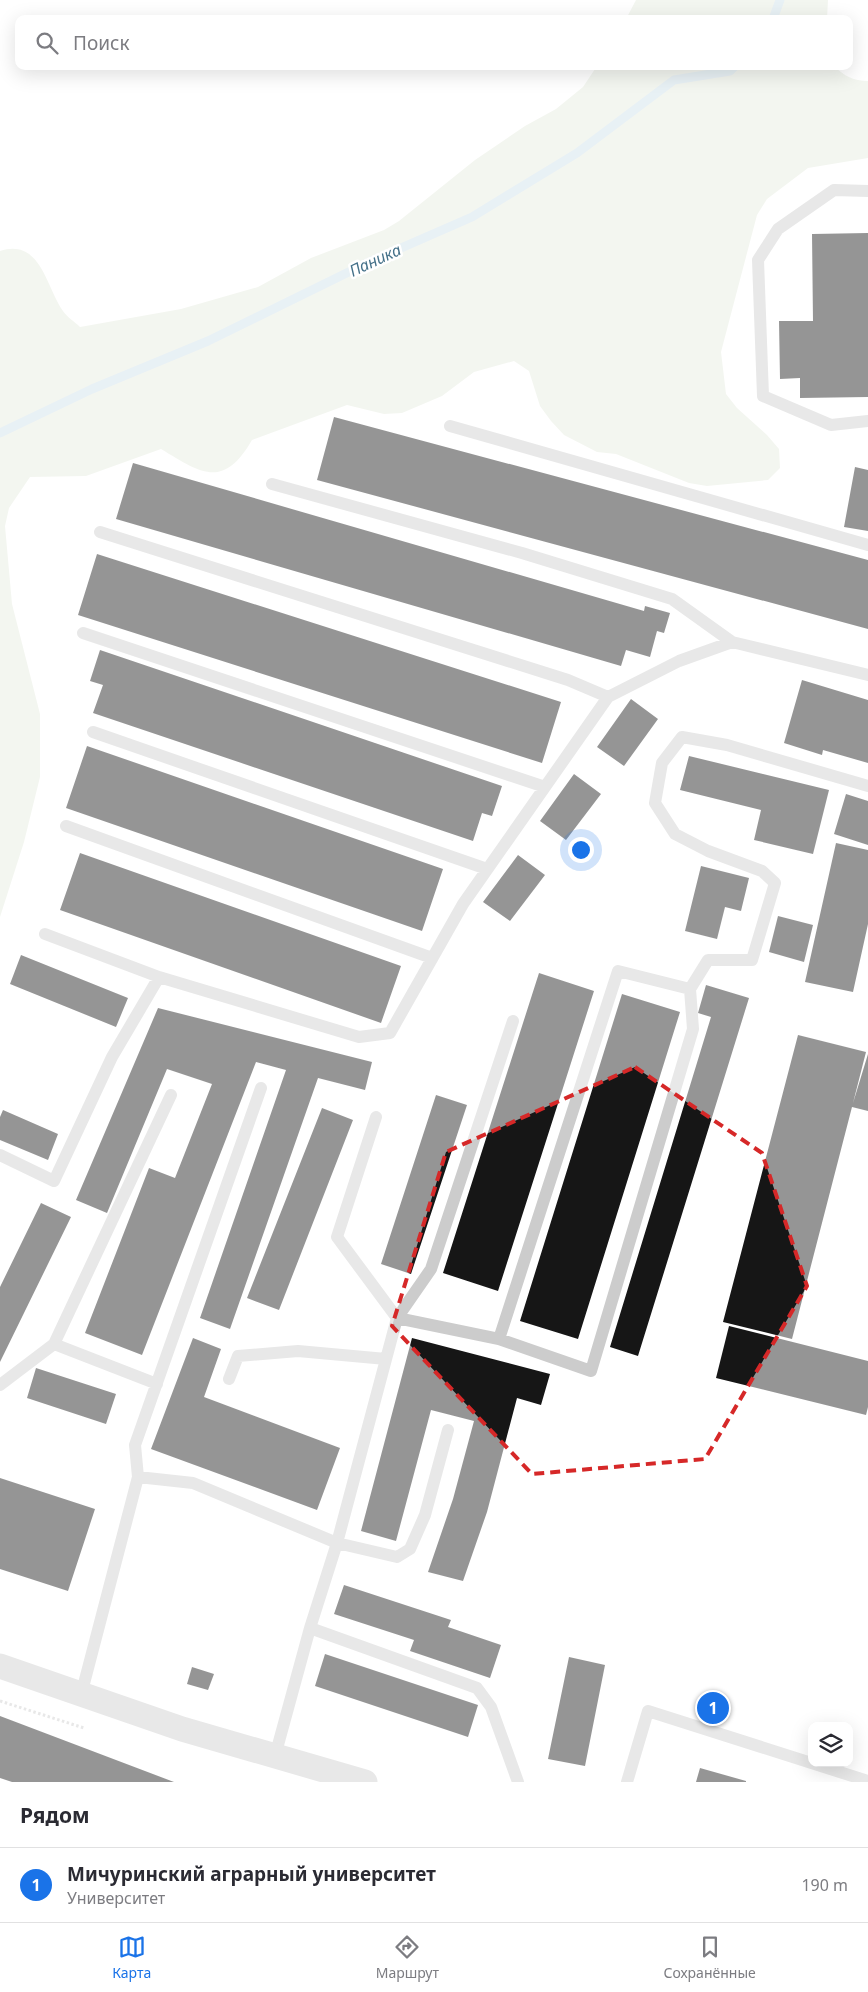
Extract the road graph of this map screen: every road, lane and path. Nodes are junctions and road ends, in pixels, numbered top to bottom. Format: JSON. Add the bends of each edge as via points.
{"nodes":[{"id":1,"x":868,"y":191,"type":"edge"},
{"id":2,"x":868,"y":421,"type":"edge"},
{"id":3,"x":450,"y":426,"type":"dead end"},
{"id":4,"x":272,"y":484,"type":"dead end"},
{"id":5,"x":100,"y":532,"type":"dead end"},
{"id":6,"x":868,"y":545,"type":"edge"},
{"id":7,"x":83,"y":633,"type":"dead end"},
{"id":8,"x":732,"y":642,"type":"junction"},
{"id":9,"x":868,"y":675,"type":"edge"},
{"id":10,"x":608,"y":697,"type":"junction"},
{"id":11,"x":93,"y":732,"type":"dead end"},
{"id":12,"x":868,"y":786,"type":"edge"},
{"id":13,"x":545,"y":787,"type":"junction"},
{"id":14,"x":66,"y":826,"type":"dead end"},
{"id":15,"x":487,"y":869,"type":"junction"},
{"id":16,"x":45,"y":934,"type":"dead end"},
{"id":17,"x":432,"y":958,"type":"junction"},
{"id":18,"x":159,"y":977,"type":"junction"},
{"id":19,"x":690,"y":990,"type":"junction"},
{"id":20,"x":513,"y":1021,"type":"dead end"},
{"id":21,"x":261,"y":1088,"type":"dead end"},
{"id":22,"x":171,"y":1095,"type":"dead end"},
{"id":23,"x":376,"y":1117,"type":"dead end"},
{"id":24,"x":0,"y":1155,"type":"edge"},
{"id":25,"x":397,"y":1318,"type":"junction"},
{"id":26,"x":499,"y":1339,"type":"junction"},
{"id":27,"x":54,"y":1344,"type":"junction"},
{"id":28,"x":386,"y":1359,"type":"junction"},
{"id":29,"x":229,"y":1379,"type":"dead end"},
{"id":30,"x":157,"y":1384,"type":"junction"},
{"id":31,"x":0,"y":1385,"type":"edge"},
{"id":32,"x":448,"y":1430,"type":"dead end"},
{"id":33,"x":138,"y":1477,"type":"junction"},
{"id":34,"x":337,"y":1543,"type":"junction"},
{"id":35,"x":310,"y":1628,"type":"junction"},
{"id":36,"x":0,"y":1666,"type":"edge"},
{"id":37,"x":81,"y":1695,"type":"junction"},
{"id":38,"x":275,"y":1756,"type":"junction"},
{"id":39,"x":868,"y":1781,"type":"edge"},
{"id":40,"x":365,"y":1782,"type":"edge"},
{"id":41,"x":518,"y":1782,"type":"edge"},
{"id":42,"x":627,"y":1782,"type":"edge"}],
"edges":[{"from":1,"to":2,"type":"lane","via":[[834,190],[778,229],[758,260],[763,396],[831,425]]},
{"from":3,"to":6,"type":"lane"},
{"from":4,"to":8,"type":"lane","via":[[522,553],[672,599]]},
{"from":5,"to":10,"type":"lane","via":[[568,680]]},
{"from":7,"to":13,"type":"lane"},
{"from":8,"to":9,"type":"lane"},
{"from":8,"to":10,"type":"lane","via":[[679,661]]},
{"from":10,"to":13,"type":"lane"},
{"from":11,"to":15,"type":"lane"},
{"from":12,"to":19,"type":"lane","via":[[727,745],[682,737],[662,763],[655,803],[675,834],[708,851],[762,871],[775,883],[752,960],[708,960]]},
{"from":13,"to":15,"type":"lane"},
{"from":14,"to":17,"type":"lane"},
{"from":15,"to":17,"type":"lane"},
{"from":16,"to":18,"type":"lane"},
{"from":17,"to":18,"type":"lane","via":[[390,1033],[358,1037]]},
{"from":18,"to":24,"type":"lane","via":[[112,1058],[54,1181]]},
{"from":19,"to":26,"type":"lane","via":[[618,971]]},
{"from":19,"to":26,"type":"lane","via":[[693,1029],[591,1371]]},
{"from":20,"to":25,"type":"lane","via":[[431,1269]]},
{"from":21,"to":30,"type":"lane"},
{"from":22,"to":27,"type":"lane"},
{"from":23,"to":25,"type":"lane","via":[[336,1237]]},
{"from":25,"to":26,"type":"lane"},
{"from":25,"to":28,"type":"lane"},
{"from":27,"to":30,"type":"lane"},
{"from":27,"to":31,"type":"lane"},
{"from":28,"to":29,"type":"lane","via":[[298,1351],[238,1356]]},
{"from":28,"to":34,"type":"lane"},
{"from":30,"to":33,"type":"lane","via":[[135,1445]]},
{"from":32,"to":34,"type":"lane","via":[[425,1515],[410,1550],[396,1557]]},
{"from":33,"to":34,"type":"lane","via":[[193,1483]]},
{"from":33,"to":37,"type":"lane"},
{"from":34,"to":35,"type":"lane"},
{"from":35,"to":38,"type":"lane"},
{"from":35,"to":41,"type":"lane","via":[[477,1688],[491,1707]]},
{"from":36,"to":37,"type":"street"},
{"from":37,"to":38,"type":"street","via":[[182,1730]]},
{"from":38,"to":40,"type":"street"},
{"from":39,"to":42,"type":"lane","via":[[648,1711]]}]}
